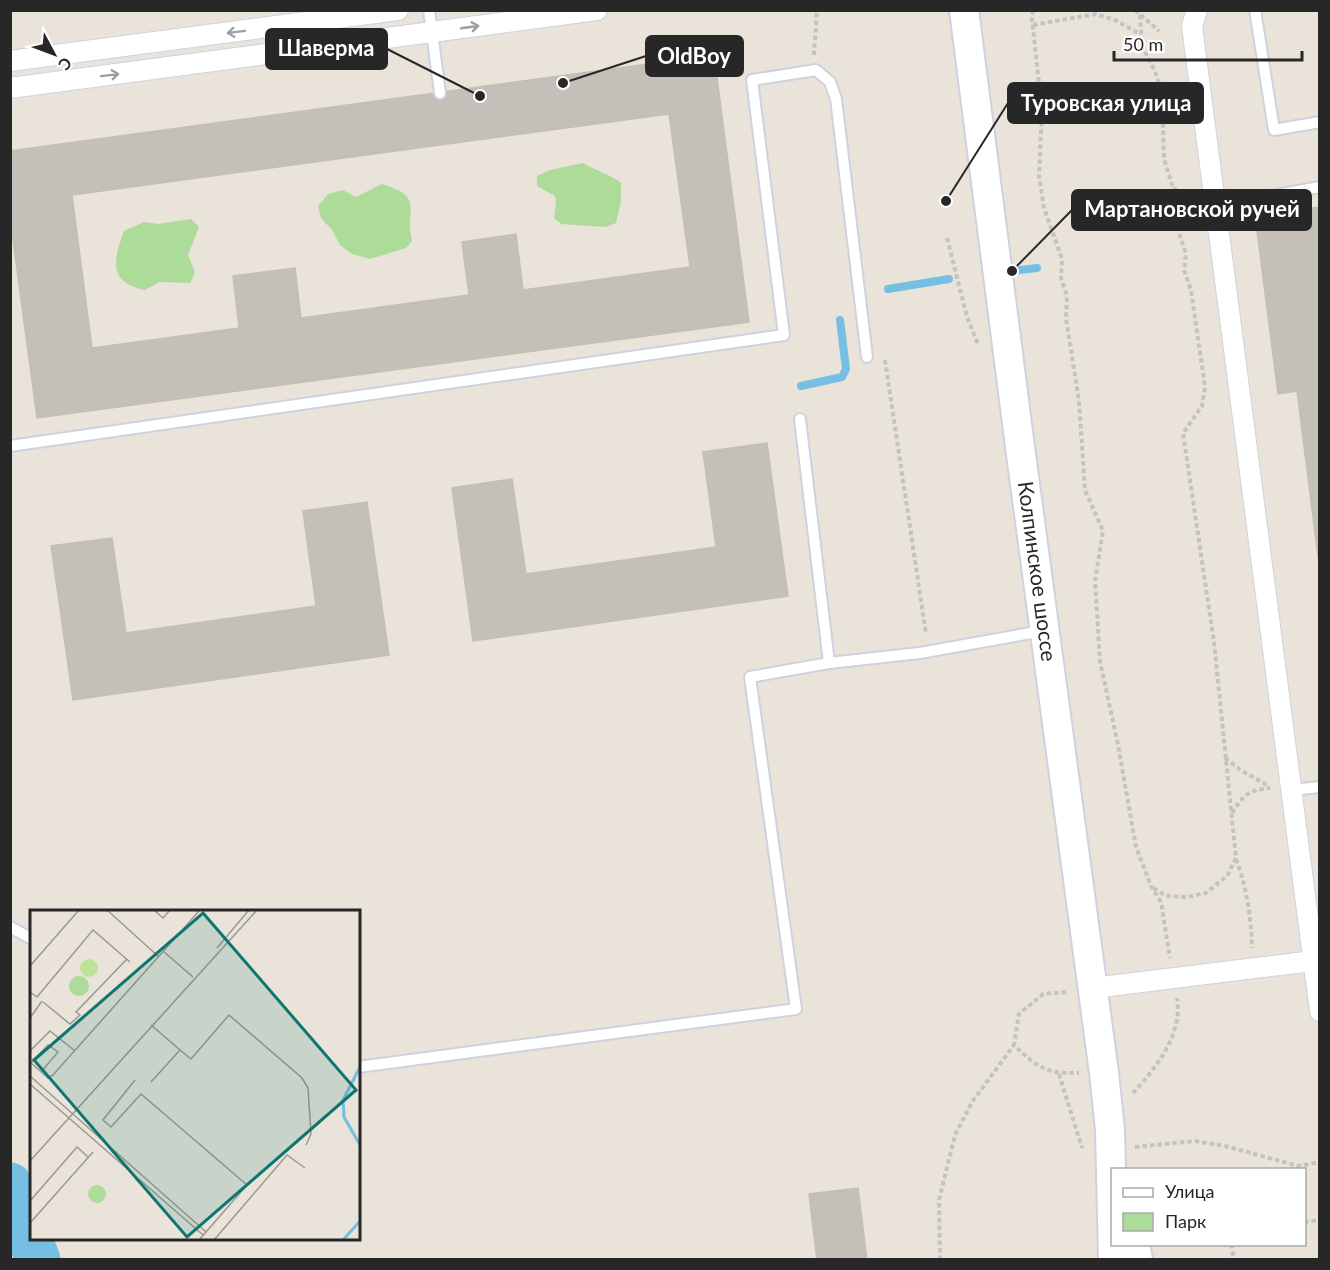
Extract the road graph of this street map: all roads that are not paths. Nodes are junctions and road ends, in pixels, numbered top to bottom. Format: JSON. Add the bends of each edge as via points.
{"nodes":[{"id":1,"x":429,"y":10,"type":"edge"},
{"id":2,"x":597,"y":10,"type":"edge"},
{"id":3,"x":964,"y":10,"type":"edge"},
{"id":4,"x":1197,"y":10,"type":"edge"},
{"id":5,"x":1255,"y":10,"type":"edge"},
{"id":6,"x":401,"y":21,"type":"edge"},
{"id":7,"x":432,"y":32,"type":"junction"},
{"id":8,"x":10,"y":62,"type":"edge"},
{"id":9,"x":10,"y":88,"type":"edge"},
{"id":10,"x":440,"y":93,"type":"dead end"},
{"id":11,"x":1320,"y":122,"type":"edge"},
{"id":12,"x":1320,"y":187,"type":"edge"},
{"id":13,"x":1216,"y":206,"type":"junction"},
{"id":14,"x":867,"y":357,"type":"dead end"},
{"id":15,"x":800,"y":418,"type":"dead end"},
{"id":16,"x":10,"y":446,"type":"edge"},
{"id":17,"x":1046,"y":631,"type":"junction"},
{"id":18,"x":830,"y":663,"type":"junction"},
{"id":19,"x":1320,"y":786,"type":"edge"},
{"id":20,"x":1291,"y":790,"type":"junction"},
{"id":21,"x":1314,"y":921,"type":"edge"},
{"id":22,"x":10,"y":927,"type":"edge"},
{"id":23,"x":30,"y":938,"type":"edge"},
{"id":24,"x":1313,"y":961,"type":"junction"},
{"id":25,"x":1093,"y":988,"type":"junction"},
{"id":26,"x":1320,"y":1011,"type":"edge"},
{"id":27,"x":360,"y":1067,"type":"edge"},
{"id":28,"x":1120,"y":1149,"type":"edge"},
{"id":29,"x":1119,"y":1168,"type":"edge"}],
"edges":[{"from":1,"to":7,"type":"lane"},
{"from":7,"to":2,"type":"street","one_way":true},
{"from":3,"to":17,"type":"main road","name":"Колпинское шоссе"},
{"from":4,"to":13,"type":"street","via":[[1192,26]]},
{"from":5,"to":11,"type":"lane","via":[[1274,130]]},
{"from":6,"to":7,"type":"street"},
{"from":6,"to":8,"type":"street","one_way":true},
{"from":9,"to":6,"type":"street","one_way":true},
{"from":7,"to":10,"type":"lane"},
{"from":12,"to":13,"type":"lane"},
{"from":13,"to":20,"type":"street"},
{"from":14,"to":16,"type":"lane","via":[[836,99],[830,82],[816,70],[752,80],[784,335]]},
{"from":15,"to":18,"type":"lane"},
{"from":17,"to":18,"type":"lane","via":[[929,652]]},
{"from":17,"to":25,"type":"main road","name":"Колпинское шоссе"},
{"from":18,"to":27,"type":"lane","via":[[750,677],[796,1008]]},
{"from":19,"to":20,"type":"lane"},
{"from":20,"to":21,"type":"street"},
{"from":21,"to":24,"type":"street"},
{"from":22,"to":23,"type":"lane"},
{"from":24,"to":25,"type":"street"},
{"from":24,"to":26,"type":"street"},
{"from":25,"to":28,"type":"main road","name":"Колпинское шоссе","via":[[1104,1073]]},
{"from":28,"to":29,"type":"main road","name":"Колпинское шоссе"}]}
